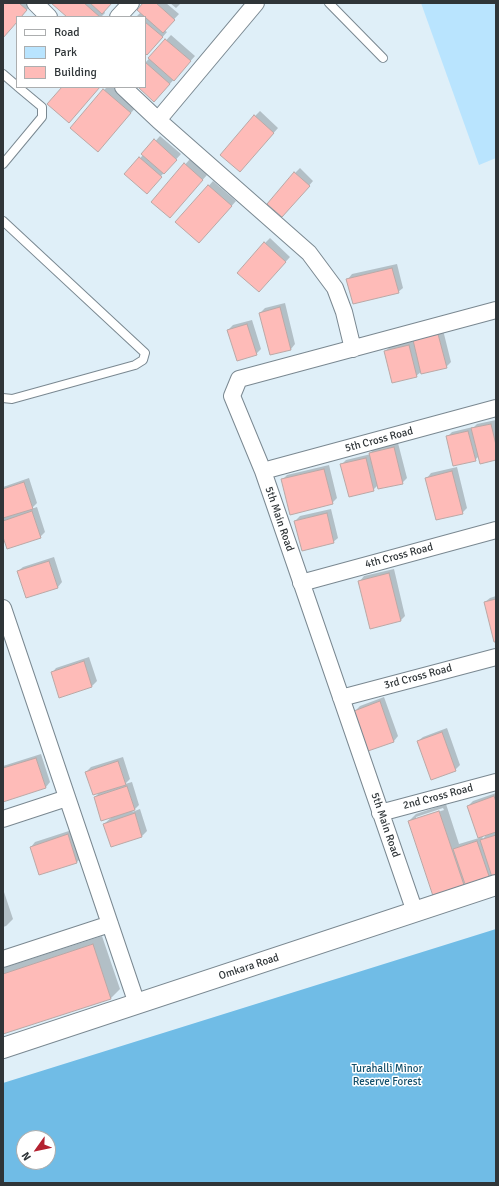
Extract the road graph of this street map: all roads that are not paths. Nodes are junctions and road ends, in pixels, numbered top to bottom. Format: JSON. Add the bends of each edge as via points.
{"nodes":[{"id":1,"x":34,"y":3,"type":"edge"},
{"id":2,"x":131,"y":3,"type":"edge"},
{"id":3,"x":329,"y":3,"type":"edge"},
{"id":4,"x":251,"y":4,"type":"edge"},
{"id":5,"x":48,"y":16,"type":"edge"},
{"id":6,"x":119,"y":16,"type":"edge"},
{"id":7,"x":383,"y":58,"type":"dead end"},
{"id":8,"x":3,"y":74,"type":"edge"},
{"id":9,"x":16,"y":84,"type":"edge"},
{"id":10,"x":20,"y":88,"type":"edge"},
{"id":11,"x":124,"y":88,"type":"edge"},
{"id":12,"x":158,"y":120,"type":"junction"},
{"id":13,"x":3,"y":164,"type":"edge"},
{"id":14,"x":3,"y":221,"type":"edge"},
{"id":15,"x":496,"y":310,"type":"edge"},
{"id":16,"x":352,"y":349,"type":"junction"},
{"id":17,"x":3,"y":398,"type":"edge"},
{"id":18,"x":496,"y":408,"type":"edge"},
{"id":19,"x":263,"y":471,"type":"junction"},
{"id":20,"x":496,"y":530,"type":"edge"},
{"id":21,"x":301,"y":583,"type":"junction"},
{"id":22,"x":3,"y":608,"type":"edge"},
{"id":23,"x":496,"y":656,"type":"edge"},
{"id":24,"x":341,"y":698,"type":"junction"},
{"id":25,"x":496,"y":782,"type":"edge"},
{"id":26,"x":67,"y":798,"type":"junction"},
{"id":27,"x":380,"y":813,"type":"junction"},
{"id":28,"x":3,"y":819,"type":"edge"},
{"id":29,"x":496,"y":885,"type":"edge"},
{"id":30,"x":415,"y":912,"type":"junction"},
{"id":31,"x":110,"y":924,"type":"junction"},
{"id":32,"x":3,"y":959,"type":"edge"},
{"id":33,"x":137,"y":1004,"type":"junction"},
{"id":34,"x":3,"y":1048,"type":"edge"}],
"edges":[{"from":1,"to":5,"type":"street"},
{"from":2,"to":6,"type":"street"},
{"from":3,"to":7,"type":"lane"},
{"from":4,"to":12,"type":"street"},
{"from":8,"to":9,"type":"lane"},
{"from":10,"to":13,"type":"lane","via":[[42,107],[42,117]]},
{"from":11,"to":12,"type":"street"},
{"from":12,"to":16,"type":"street","via":[[309,253],[335,288],[344,312]]},
{"from":14,"to":17,"type":"lane","via":[[144,353],[143,360],[135,365],[12,399]]},
{"from":15,"to":16,"type":"street","name":"5th Main Road"},
{"from":16,"to":19,"type":"street","name":"5th Main Road","via":[[239,379],[232,396]]},
{"from":18,"to":19,"type":"street","name":"5th Cross Road"},
{"from":19,"to":21,"type":"street","name":"5th Main Road"},
{"from":20,"to":21,"type":"street","name":"4th Cross Road"},
{"from":21,"to":24,"type":"street","name":"5th Main Road"},
{"from":22,"to":26,"type":"street"},
{"from":23,"to":24,"type":"street","name":"3rd Cross Road"},
{"from":24,"to":27,"type":"street","name":"5th Main Road"},
{"from":25,"to":27,"type":"street","name":"2nd Cross Road"},
{"from":26,"to":28,"type":"street"},
{"from":26,"to":31,"type":"street"},
{"from":27,"to":30,"type":"street","name":"5th Main Road"},
{"from":29,"to":30,"type":"street","name":"Omkara Road"},
{"from":30,"to":33,"type":"street","name":"Omkara Road"},
{"from":31,"to":32,"type":"street"},
{"from":31,"to":33,"type":"street"},
{"from":33,"to":34,"type":"street","name":"Omkara Road"}]}
